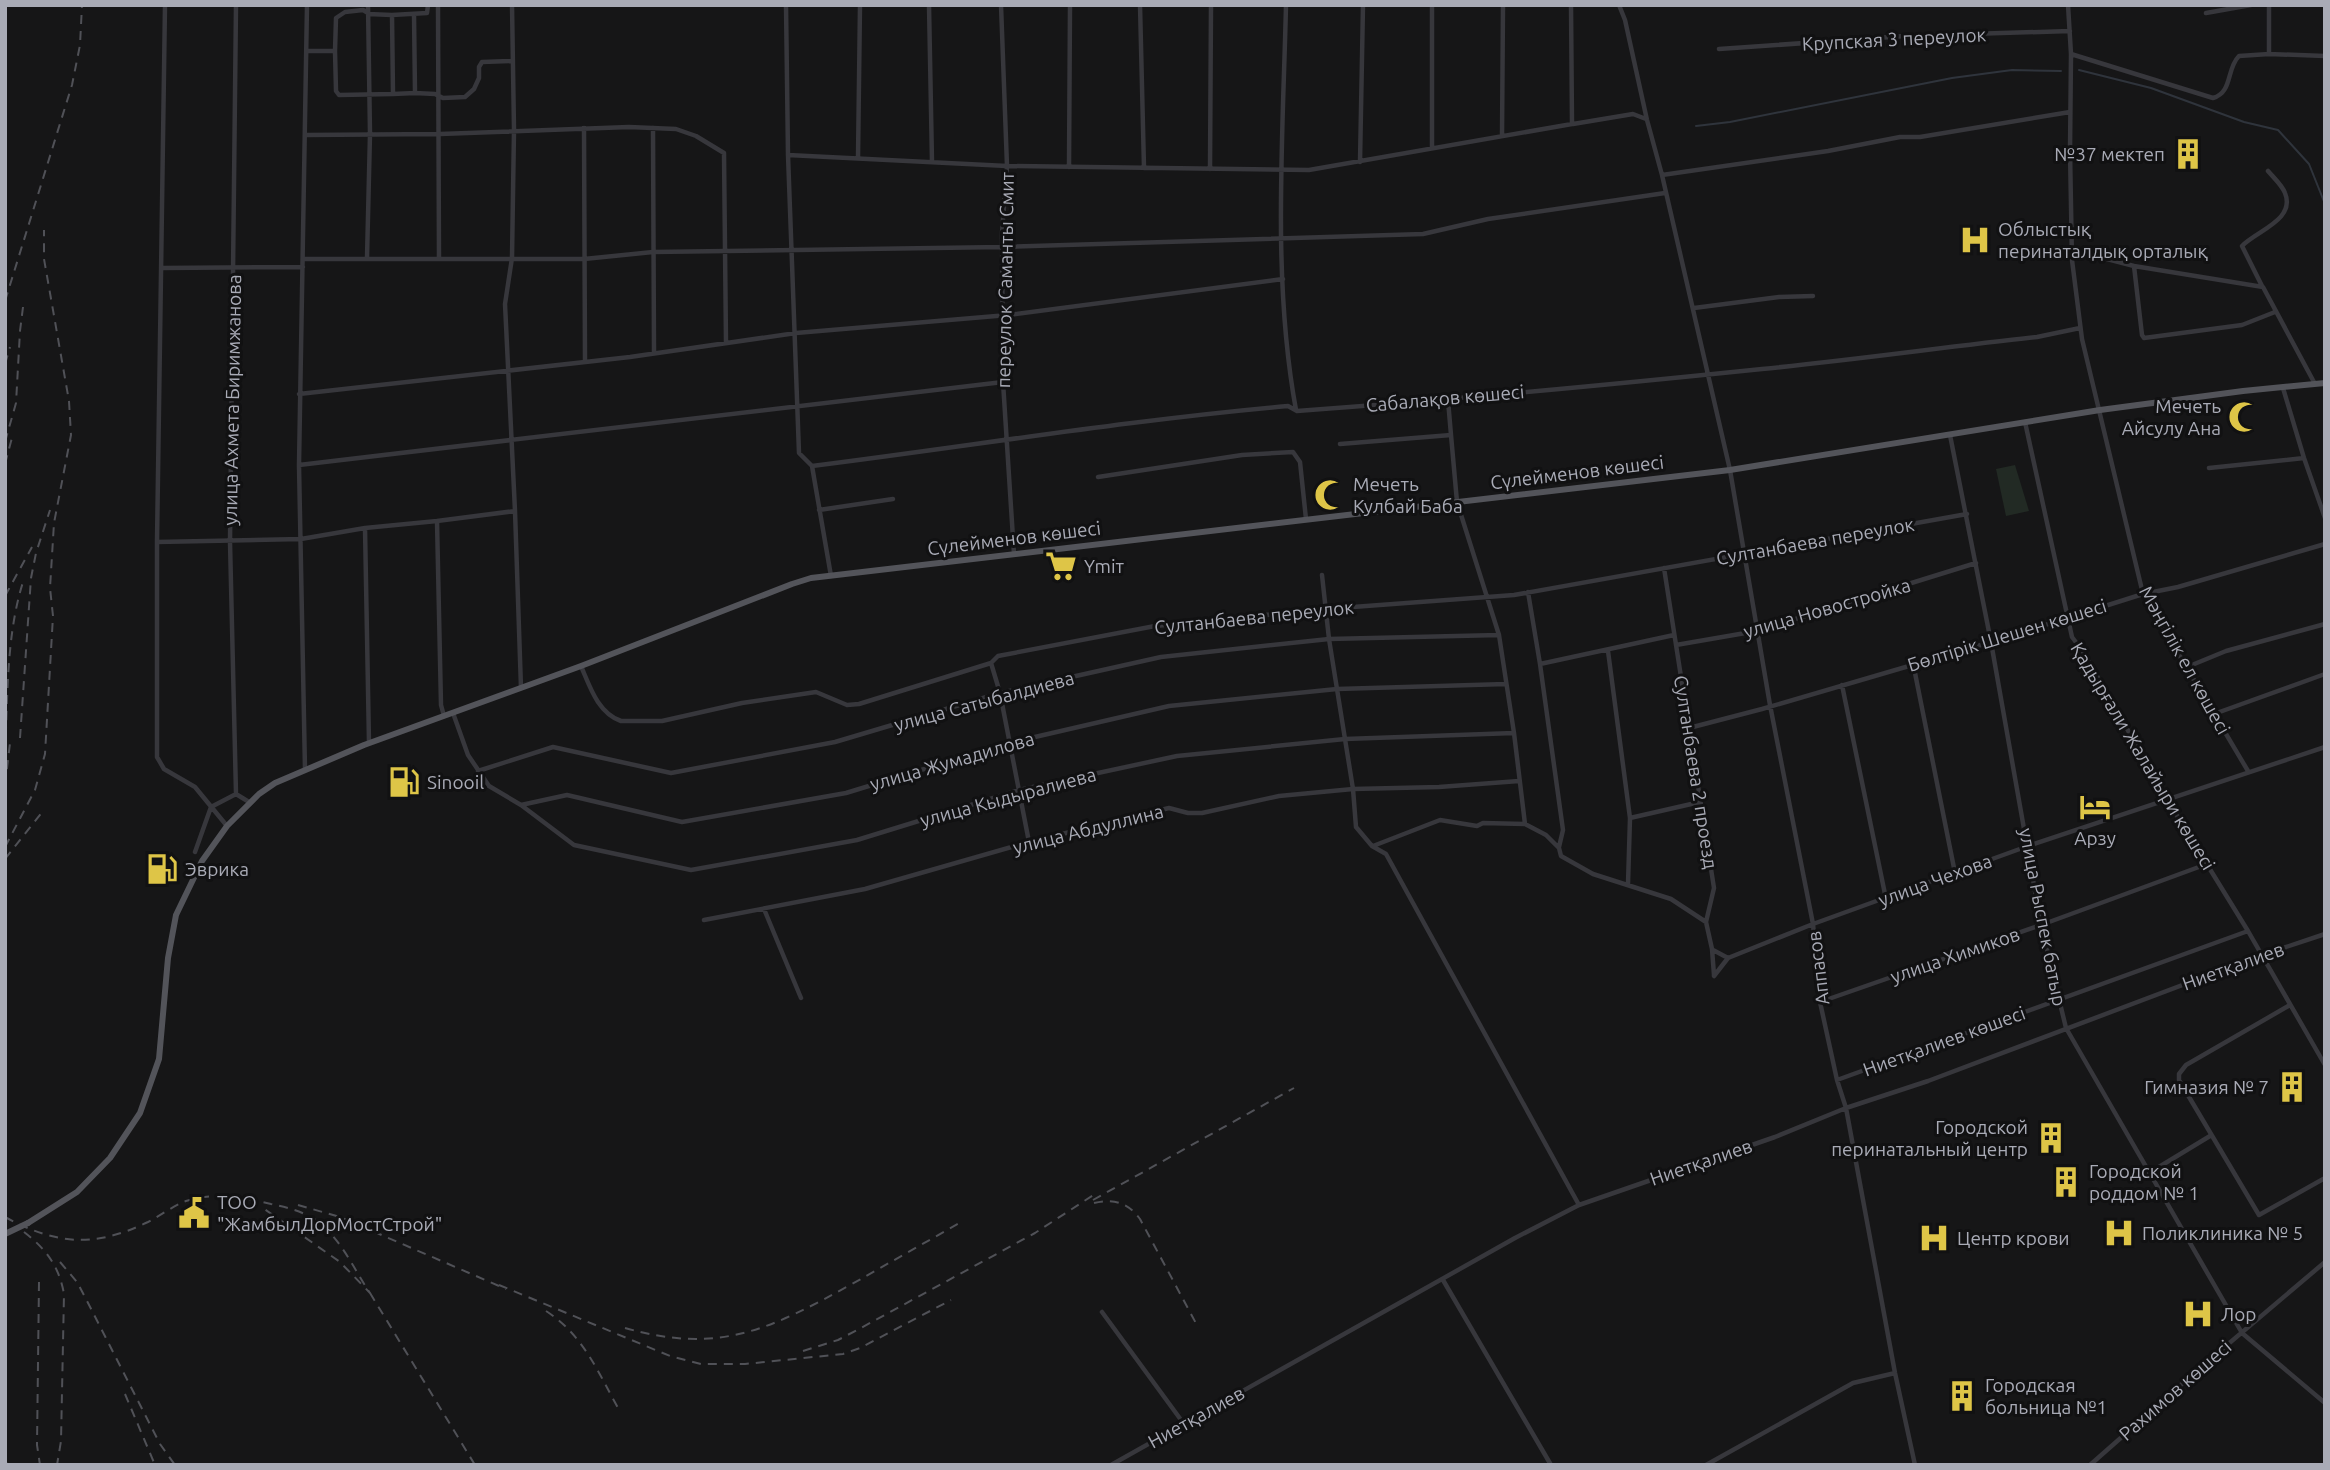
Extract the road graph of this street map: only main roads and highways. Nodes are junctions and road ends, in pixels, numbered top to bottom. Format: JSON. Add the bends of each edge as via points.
{"nodes":[{"id":1,"x":2325,"y":383,"type":"edge"},
{"id":2,"x":5,"y":1234,"type":"edge"}],
"edges":[{"from":1,"to":2,"type":"main road","name":"Сүлейменов көшесі","bridge":true,"via":[[2100,410],[1730,470],[792,584],[369,743],[275,783],[249,802],[202,861],[176,915],[159,1059],[141,1113],[110,1158],[77,1192]]}]}
